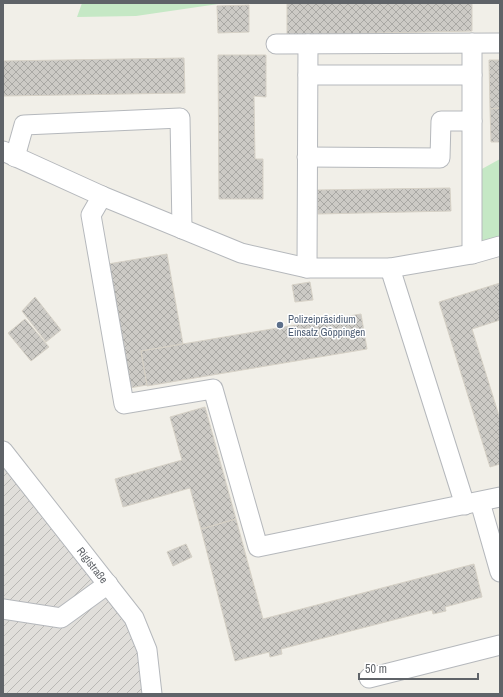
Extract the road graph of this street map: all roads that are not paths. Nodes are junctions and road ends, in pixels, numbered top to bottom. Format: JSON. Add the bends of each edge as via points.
{"nodes":[{"id":1,"x":500,"y":43,"type":"edge"},
{"id":2,"x":276,"y":44,"type":"dead end"},
{"id":3,"x":308,"y":44,"type":"junction"},
{"id":4,"x":472,"y":44,"type":"junction"},
{"id":5,"x":308,"y":75,"type":"junction"},
{"id":6,"x":472,"y":75,"type":"junction"},
{"id":7,"x":472,"y":121,"type":"junction"},
{"id":8,"x":9,"y":154,"type":"edge"},
{"id":9,"x":307,"y":157,"type":"junction"},
{"id":10,"x":102,"y":196,"type":"junction"},
{"id":11,"x":182,"y":229,"type":"junction"},
{"id":12,"x":500,"y":246,"type":"edge"},
{"id":13,"x":472,"y":254,"type":"junction"},
{"id":14,"x":307,"y":268,"type":"junction"},
{"id":15,"x":390,"y":268,"type":"junction"},
{"id":16,"x":3,"y":451,"type":"edge"},
{"id":17,"x":500,"y":497,"type":"edge"},
{"id":18,"x":472,"y":504,"type":"junction"},
{"id":19,"x":500,"y":572,"type":"edge"},
{"id":20,"x":108,"y":584,"type":"junction"},
{"id":21,"x":3,"y":609,"type":"edge"},
{"id":22,"x":500,"y":646,"type":"edge"},
{"id":23,"x":369,"y":678,"type":"dead end"},
{"id":24,"x":152,"y":694,"type":"edge"}],
"edges":[{"from":1,"to":4,"type":"street"},
{"from":2,"to":3,"type":"street"},
{"from":3,"to":4,"type":"street"},
{"from":3,"to":5,"type":"street"},
{"from":4,"to":6,"type":"street"},
{"from":5,"to":6,"type":"street"},
{"from":5,"to":9,"type":"street"},
{"from":6,"to":7,"type":"street"},
{"from":7,"to":9,"type":"street","via":[[441,121],[440,158]]},
{"from":7,"to":13,"type":"street"},
{"from":8,"to":10,"type":"street"},
{"from":8,"to":11,"type":"street","via":[[24,124],[180,118]]},
{"from":9,"to":14,"type":"street"},
{"from":10,"to":11,"type":"street"},
{"from":10,"to":18,"type":"street","via":[[91,215],[124,404],[213,389],[258,547]]},
{"from":11,"to":14,"type":"street","via":[[241,253]]},
{"from":12,"to":13,"type":"street"},
{"from":13,"to":15,"type":"street"},
{"from":14,"to":15,"type":"street"},
{"from":15,"to":18,"type":"street"},
{"from":16,"to":20,"type":"street","name":"Rigistraße"},
{"from":17,"to":18,"type":"street"},
{"from":18,"to":19,"type":"street"},
{"from":20,"to":21,"type":"street","via":[[61,618]]},
{"from":20,"to":24,"type":"street","name":"Rigistraße","via":[[134,618],[147,650]]},
{"from":22,"to":23,"type":"street"}]}
